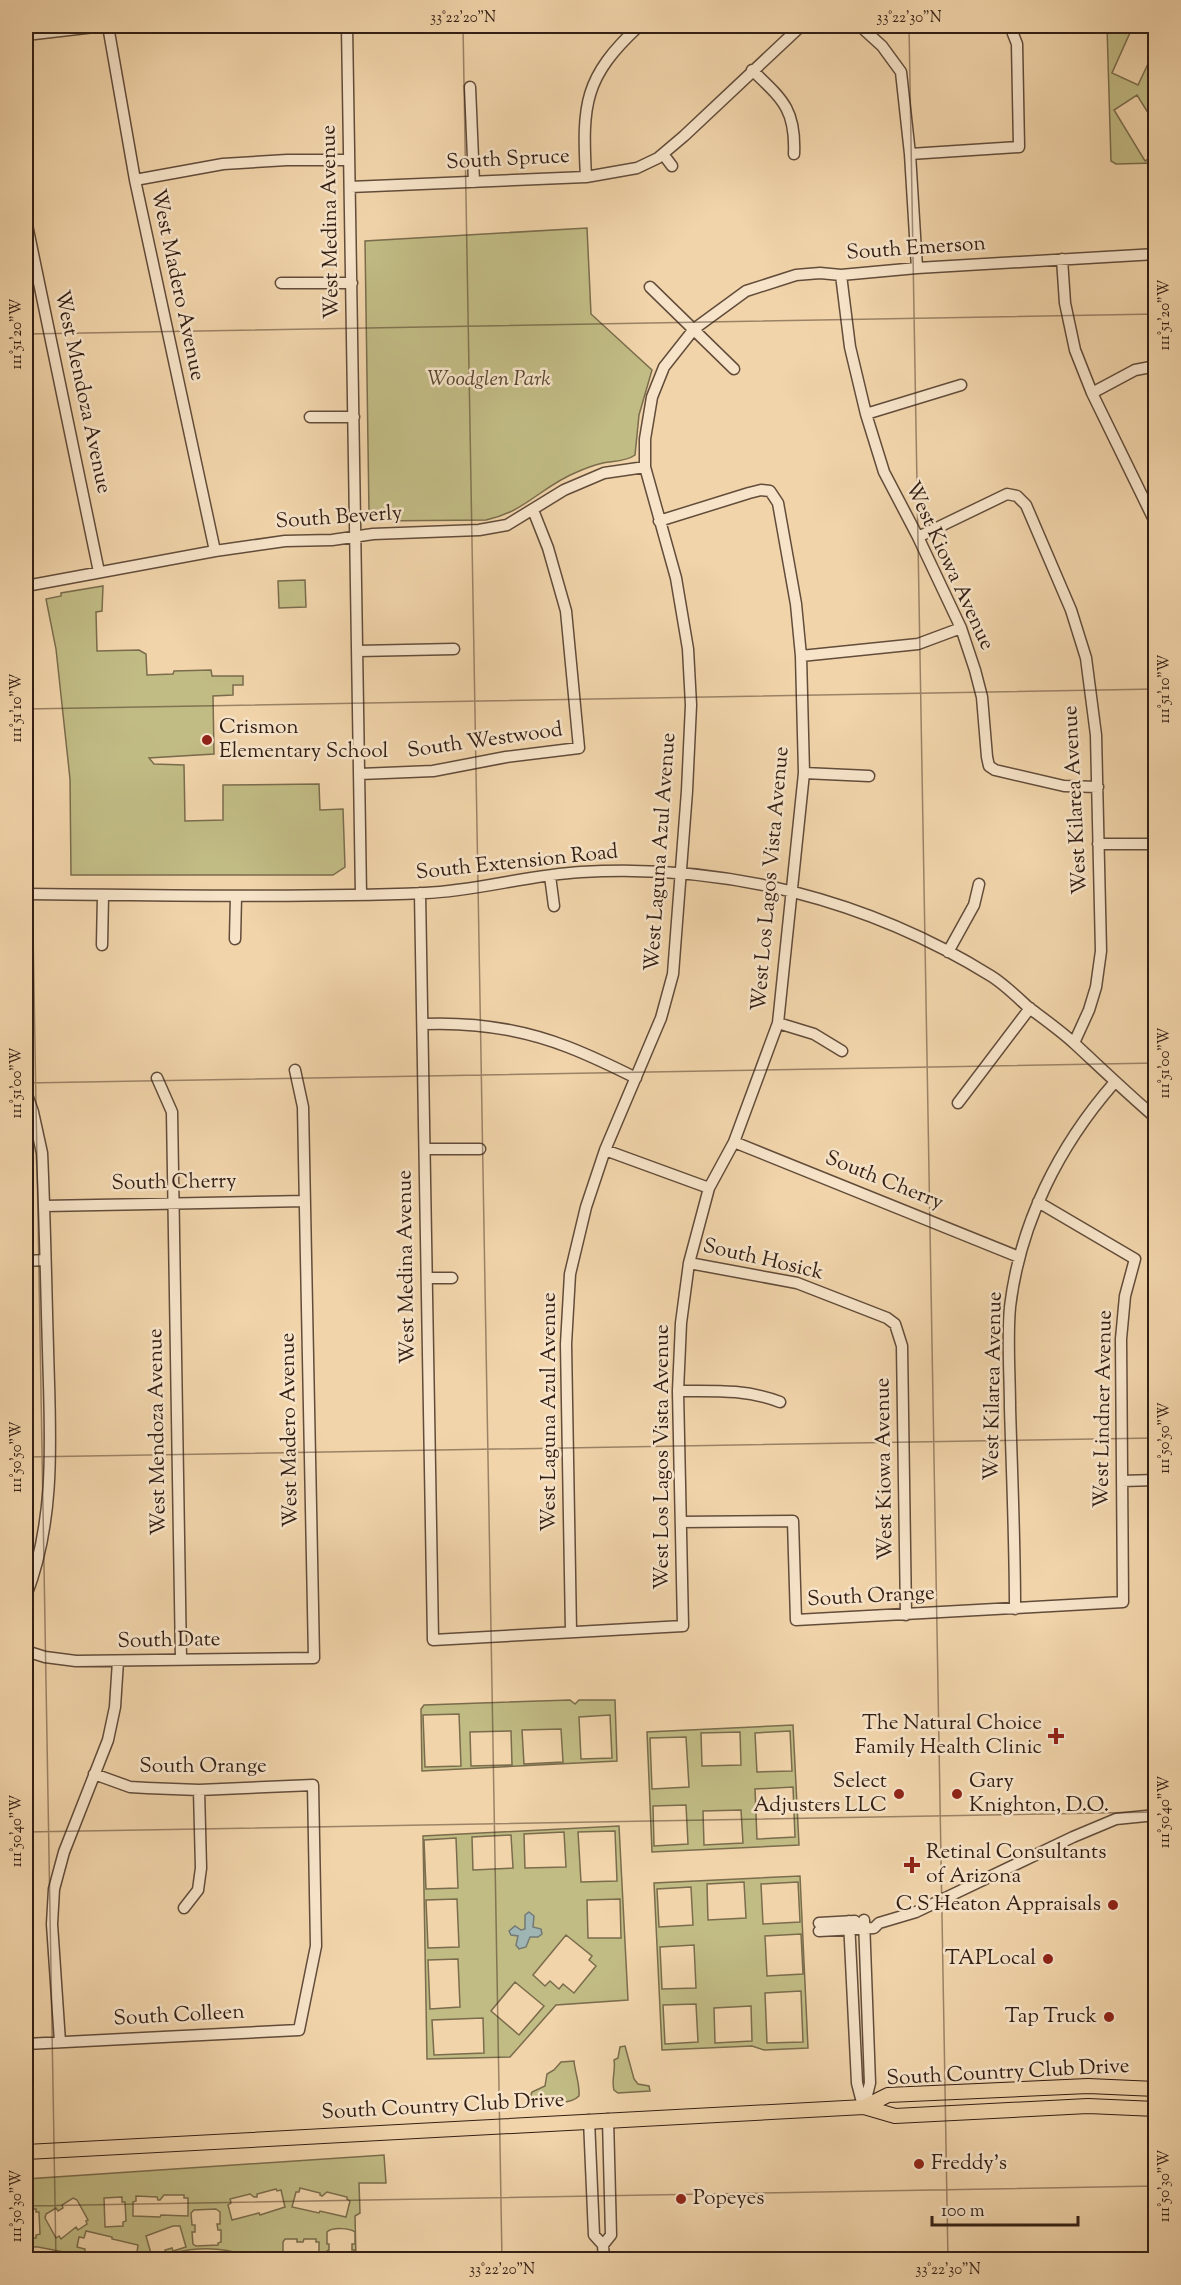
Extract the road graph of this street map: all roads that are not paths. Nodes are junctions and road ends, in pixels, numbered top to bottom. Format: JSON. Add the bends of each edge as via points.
{"nodes":[{"id":1,"x":105,"y":26,"type":"edge"},
{"id":2,"x":347,"y":26,"type":"edge"},
{"id":3,"x":639,"y":26,"type":"edge"},
{"id":4,"x":801,"y":26,"type":"edge"},
{"id":5,"x":860,"y":26,"type":"edge"},
{"id":6,"x":1010,"y":26,"type":"edge"},
{"id":7,"x":26,"y":35,"type":"edge"},
{"id":8,"x":752,"y":70,"type":"junction"},
{"id":9,"x":470,"y":87,"type":"dead end"},
{"id":10,"x":663,"y":153,"type":"junction"},
{"id":11,"x":794,"y":153,"type":"dead end"},
{"id":12,"x":910,"y":154,"type":"junction"},
{"id":13,"x":349,"y":160,"type":"junction"},
{"id":14,"x":672,"y":166,"type":"dead end"},
{"id":15,"x":586,"y":177,"type":"junction"},
{"id":16,"x":135,"y":180,"type":"junction"},
{"id":17,"x":474,"y":182,"type":"junction"},
{"id":18,"x":350,"y":187,"type":"junction"},
{"id":19,"x":26,"y":220,"type":"edge"},
{"id":20,"x":1155,"y":254,"type":"edge"},
{"id":21,"x":1062,"y":259,"type":"junction"},
{"id":22,"x":917,"y":268,"type":"junction"},
{"id":23,"x":841,"y":275,"type":"junction"},
{"id":24,"x":281,"y":283,"type":"dead end"},
{"id":25,"x":352,"y":283,"type":"junction"},
{"id":26,"x":650,"y":287,"type":"dead end"},
{"id":27,"x":694,"y":329,"type":"junction"},
{"id":28,"x":1155,"y":366,"type":"edge"},
{"id":29,"x":734,"y":369,"type":"dead end"},
{"id":30,"x":961,"y":385,"type":"dead end"},
{"id":31,"x":1092,"y":393,"type":"junction"},
{"id":32,"x":866,"y":414,"type":"junction"},
{"id":33,"x":310,"y":417,"type":"dead end"},
{"id":34,"x":354,"y":417,"type":"junction"},
{"id":35,"x":645,"y":467,"type":"junction"},
{"id":36,"x":1151,"y":502,"type":"edge"},
{"id":37,"x":533,"y":510,"type":"junction"},
{"id":38,"x":658,"y":521,"type":"junction"},
{"id":39,"x":1155,"y":524,"type":"edge"},
{"id":40,"x":357,"y":535,"type":"junction"},
{"id":41,"x":918,"y":537,"type":"junction"},
{"id":42,"x":215,"y":551,"type":"junction"},
{"id":43,"x":99,"y":572,"type":"junction"},
{"id":44,"x":26,"y":586,"type":"edge"},
{"id":45,"x":961,"y":628,"type":"junction"},
{"id":46,"x":454,"y":649,"type":"dead end"},
{"id":47,"x":358,"y":651,"type":"junction"},
{"id":48,"x":801,"y":656,"type":"junction"},
{"id":49,"x":804,"y":773,"type":"junction"},
{"id":50,"x":360,"y":774,"type":"junction"},
{"id":51,"x":869,"y":776,"type":"dead end"},
{"id":52,"x":1098,"y":787,"type":"junction"},
{"id":53,"x":1098,"y":844,"type":"junction"},
{"id":54,"x":1155,"y":844,"type":"edge"},
{"id":55,"x":680,"y":872,"type":"junction"},
{"id":56,"x":550,"y":876,"type":"junction"},
{"id":57,"x":979,"y":884,"type":"dead end"},
{"id":58,"x":792,"y":891,"type":"junction"},
{"id":59,"x":420,"y":893,"type":"junction"},
{"id":60,"x":26,"y":894,"type":"edge"},
{"id":61,"x":103,"y":895,"type":"junction"},
{"id":62,"x":361,"y":895,"type":"junction"},
{"id":63,"x":236,"y":896,"type":"junction"},
{"id":64,"x":554,"y":906,"type":"dead end"},
{"id":65,"x":235,"y":939,"type":"dead end"},
{"id":66,"x":102,"y":945,"type":"dead end"},
{"id":67,"x":948,"y":952,"type":"junction"},
{"id":68,"x":1030,"y":1008,"type":"junction"},
{"id":69,"x":778,"y":1023,"type":"junction"},
{"id":70,"x":423,"y":1024,"type":"junction"},
{"id":71,"x":1074,"y":1043,"type":"junction"},
{"id":72,"x":842,"y":1051,"type":"dead end"},
{"id":73,"x":295,"y":1070,"type":"dead end"},
{"id":74,"x":636,"y":1077,"type":"junction"},
{"id":75,"x":157,"y":1078,"type":"dead end"},
{"id":76,"x":1114,"y":1083,"type":"junction"},
{"id":77,"x":26,"y":1092,"type":"edge"},
{"id":78,"x":958,"y":1103,"type":"dead end"},
{"id":79,"x":1155,"y":1118,"type":"edge"},
{"id":80,"x":734,"y":1142,"type":"junction"},
{"id":81,"x":425,"y":1149,"type":"junction"},
{"id":82,"x":480,"y":1149,"type":"dead end"},
{"id":83,"x":605,"y":1150,"type":"junction"},
{"id":84,"x":709,"y":1188,"type":"junction"},
{"id":85,"x":305,"y":1201,"type":"junction"},
{"id":86,"x":173,"y":1202,"type":"junction"},
{"id":87,"x":1038,"y":1202,"type":"junction"},
{"id":88,"x":44,"y":1206,"type":"junction"},
{"id":89,"x":1019,"y":1257,"type":"junction"},
{"id":90,"x":45,"y":1260,"type":"junction"},
{"id":91,"x":26,"y":1261,"type":"edge"},
{"id":92,"x":689,"y":1263,"type":"junction"},
{"id":93,"x":427,"y":1278,"type":"junction"},
{"id":94,"x":452,"y":1278,"type":"dead end"},
{"id":95,"x":895,"y":1324,"type":"joint"},
{"id":96,"x":678,"y":1391,"type":"junction"},
{"id":97,"x":780,"y":1402,"type":"dead end"},
{"id":98,"x":1155,"y":1480,"type":"edge"},
{"id":99,"x":1122,"y":1481,"type":"junction"},
{"id":100,"x":681,"y":1522,"type":"junction"},
{"id":101,"x":26,"y":1596,"type":"edge"},
{"id":102,"x":1123,"y":1602,"type":"joint"},
{"id":103,"x":1015,"y":1609,"type":"junction"},
{"id":104,"x":906,"y":1615,"type":"junction"},
{"id":105,"x":571,"y":1632,"type":"junction"},
{"id":106,"x":26,"y":1651,"type":"edge"},
{"id":107,"x":314,"y":1658,"type":"joint"},
{"id":108,"x":181,"y":1660,"type":"junction"},
{"id":109,"x":118,"y":1661,"type":"junction"},
{"id":110,"x":94,"y":1774,"type":"junction"},
{"id":111,"x":200,"y":1790,"type":"junction"},
{"id":112,"x":1155,"y":1815,"type":"edge"},
{"id":113,"x":184,"y":1908,"type":"dead end"},
{"id":114,"x":865,"y":1924,"type":"junction"},
{"id":115,"x":850,"y":1925,"type":"junction"},
{"id":116,"x":819,"y":1927,"type":"dead end"},
{"id":117,"x":299,"y":2030,"type":"joint"},
{"id":118,"x":60,"y":2042,"type":"junction"},
{"id":119,"x":26,"y":2044,"type":"edge"},
{"id":120,"x":1155,"y":2089,"type":"edge"},
{"id":121,"x":864,"y":2107,"type":"junction"},
{"id":122,"x":1155,"y":2109,"type":"edge"},
{"id":123,"x":608,"y":2119,"type":"junction"},
{"id":124,"x":589,"y":2120,"type":"junction"},
{"id":125,"x":26,"y":2152,"type":"edge"},
{"id":126,"x":603,"y":2245,"type":"junction"},
{"id":127,"x":604,"y":2259,"type":"edge"}],
"edges":[{"from":1,"to":7,"type":"street"},
{"from":1,"to":16,"type":"street","name":"West Madero Avenue"},
{"from":2,"to":13,"type":"street","name":"West Medina Avenue"},
{"from":3,"to":15,"type":"street","via":[[602,66],[590,90],[585,116]]},
{"from":4,"to":8,"type":"street","name":"South Spruce"},
{"from":5,"to":12,"type":"street","via":[[882,46],[901,72]]},
{"from":6,"to":12,"type":"street","via":[[1017,44],[1019,147]]},
{"from":8,"to":10,"type":"street","name":"South Spruce"},
{"from":8,"to":11,"type":"street","via":[[789,112]]},
{"from":9,"to":17,"type":"street"},
{"from":10,"to":14,"type":"street"},
{"from":10,"to":15,"type":"street","name":"South Spruce","via":[[637,168]]},
{"from":12,"to":22,"type":"street"},
{"from":13,"to":16,"type":"street","via":[[223,164]]},
{"from":13,"to":18,"type":"street","name":"West Medina Avenue"},
{"from":15,"to":17,"type":"street","name":"South Spruce"},
{"from":16,"to":42,"type":"street","name":"West Madero Avenue"},
{"from":17,"to":18,"type":"street","name":"South Spruce"},
{"from":18,"to":25,"type":"street","name":"West Medina Avenue"},
{"from":19,"to":43,"type":"street","name":"West Mendoza Avenue"},
{"from":20,"to":21,"type":"street","name":"South Emerson"},
{"from":21,"to":22,"type":"street","name":"South Emerson"},
{"from":21,"to":31,"type":"street","via":[[1065,303],[1075,351]]},
{"from":22,"to":23,"type":"street","name":"South Emerson"},
{"from":23,"to":27,"type":"street","name":"South Emerson","via":[[796,275],[746,291]]},
{"from":23,"to":32,"type":"street","name":"West Kiowa Avenue","via":[[850,347]]},
{"from":24,"to":25,"type":"street"},
{"from":25,"to":34,"type":"street","name":"West Medina Avenue"},
{"from":26,"to":27,"type":"street"},
{"from":27,"to":29,"type":"street"},
{"from":27,"to":35,"type":"street","name":"West Laguna Azul Avenue","via":[[664,367],[652,397]]},
{"from":28,"to":31,"type":"street","via":[[1135,370]]},
{"from":30,"to":32,"type":"street"},
{"from":31,"to":36,"type":"street"},
{"from":32,"to":41,"type":"street","name":"West Kiowa Avenue","via":[[884,472]]},
{"from":33,"to":34,"type":"street"},
{"from":34,"to":40,"type":"street","name":"West Medina Avenue"},
{"from":35,"to":37,"type":"street","name":"South Beverly","via":[[604,473],[564,490]]},
{"from":35,"to":38,"type":"street","name":"West Laguna Azul Avenue"},
{"from":36,"to":39,"type":"street"},
{"from":37,"to":40,"type":"street","name":"South Beverly","via":[[507,525],[479,530]]},
{"from":37,"to":50,"type":"street","name":"South Westwood","via":[[549,548],[566,611],[579,748],[433,771]]},
{"from":38,"to":48,"type":"street","name":"West Los Lagos Vista Avenue","via":[[749,493],[770,491],[778,503]]},
{"from":38,"to":55,"type":"street","name":"West Laguna Azul Avenue","via":[[676,578],[688,649],[691,705]]},
{"from":40,"to":42,"type":"street","name":"South Beverly"},
{"from":40,"to":47,"type":"street","name":"West Medina Avenue"},
{"from":41,"to":45,"type":"street","name":"West Kiowa Avenue"},
{"from":41,"to":52,"type":"street","name":"West Kilarea Avenue","via":[[1007,494],[1017,496],[1026,505],[1071,610],[1086,658]]},
{"from":42,"to":43,"type":"street","name":"South Beverly"},
{"from":43,"to":44,"type":"street","name":"South Beverly"},
{"from":45,"to":48,"type":"street","via":[[918,644]]},
{"from":45,"to":52,"type":"street","name":"West Kiowa Avenue","via":[[982,697],[989,766],[1049,783]]},
{"from":46,"to":47,"type":"street"},
{"from":47,"to":50,"type":"street","name":"West Medina Avenue"},
{"from":48,"to":49,"type":"street","name":"West Los Lagos Vista Avenue"},
{"from":49,"to":51,"type":"street"},
{"from":49,"to":58,"type":"street","name":"West Los Lagos Vista Avenue"},
{"from":50,"to":62,"type":"street","name":"West Medina Avenue"},
{"from":52,"to":53,"type":"street","name":"West Kilarea Avenue"},
{"from":53,"to":54,"type":"street"},
{"from":53,"to":71,"type":"street","name":"West Kilarea Avenue","via":[[1101,951],[1096,987]]},
{"from":55,"to":56,"type":"street","name":"South Extension Road","via":[[625,870]]},
{"from":55,"to":58,"type":"street","name":"South Extension Road"},
{"from":55,"to":74,"type":"street","name":"West Laguna Azul Avenue","via":[[673,974],[661,1018]]},
{"from":56,"to":59,"type":"street","name":"South Extension Road"},
{"from":56,"to":64,"type":"street"},
{"from":57,"to":67,"type":"street","via":[[974,905]]},
{"from":58,"to":67,"type":"street","name":"South Extension Road","via":[[848,907]]},
{"from":58,"to":69,"type":"street","name":"West Los Lagos Vista Avenue"},
{"from":59,"to":62,"type":"street","name":"South Extension Road"},
{"from":59,"to":70,"type":"street","name":"West Medina Avenue"},
{"from":60,"to":61,"type":"street","name":"South Extension Road"},
{"from":61,"to":63,"type":"street","name":"South Extension Road"},
{"from":61,"to":66,"type":"street"},
{"from":62,"to":63,"type":"street","name":"South Extension Road"},
{"from":63,"to":65,"type":"street"},
{"from":67,"to":68,"type":"street","name":"South Extension Road","via":[[993,978]]},
{"from":68,"to":71,"type":"street","name":"South Extension Road"},
{"from":68,"to":78,"type":"street"},
{"from":69,"to":72,"type":"street","via":[[814,1034]]},
{"from":69,"to":80,"type":"street","name":"West Los Lagos Vista Avenue"},
{"from":70,"to":74,"type":"street","via":[[507,1029],[570,1048]]},
{"from":70,"to":81,"type":"street","name":"West Medina Avenue"},
{"from":71,"to":76,"type":"street","name":"South Extension Road"},
{"from":73,"to":85,"type":"street","name":"West Madero Avenue","via":[[303,1107]]},
{"from":74,"to":83,"type":"street","name":"West Laguna Azul Avenue"},
{"from":75,"to":86,"type":"street","name":"West Mendoza Avenue","via":[[172,1112]]},
{"from":76,"to":79,"type":"street","name":"South Extension Road"},
{"from":76,"to":87,"type":"street","name":"West Kilarea Avenue","via":[[1062,1152]]},
{"from":77,"to":88,"type":"street","via":[[42,1153]]},
{"from":80,"to":84,"type":"street","name":"West Los Lagos Vista Avenue"},
{"from":80,"to":89,"type":"street","name":"South Cherry"},
{"from":81,"to":82,"type":"street"},
{"from":81,"to":93,"type":"street","name":"West Medina Avenue"},
{"from":83,"to":84,"type":"street"},
{"from":83,"to":105,"type":"street","name":"West Laguna Azul Avenue","via":[[570,1274],[566,1344]]},
{"from":84,"to":92,"type":"street","name":"West Los Lagos Vista Avenue"},
{"from":85,"to":86,"type":"street","name":"South Cherry"},
{"from":85,"to":107,"type":"street","name":"West Madero Avenue"},
{"from":86,"to":88,"type":"street","name":"South Cherry"},
{"from":86,"to":108,"type":"street","name":"West Mendoza Avenue"},
{"from":87,"to":89,"type":"street","name":"West Kilarea Avenue"},
{"from":87,"to":99,"type":"street","name":"West Lindner Avenue","via":[[1135,1258],[1125,1296],[1121,1339]]},
{"from":88,"to":90,"type":"street"},
{"from":89,"to":103,"type":"street","name":"West Kilarea Avenue","via":[[1010,1308],[1009,1364]]},
{"from":90,"to":91,"type":"street"},
{"from":90,"to":101,"type":"street","via":[[51,1462],[47,1517]]},
{"from":92,"to":95,"type":"street","name":"South Hosick","via":[[797,1283]]},
{"from":92,"to":96,"type":"street","name":"West Los Lagos Vista Avenue"},
{"from":93,"to":94,"type":"street"},
{"from":93,"to":105,"type":"street","name":"West Medina Avenue","via":[[433,1640]]},
{"from":95,"to":104,"type":"street","name":"West Kiowa Avenue","via":[[902,1346]]},
{"from":96,"to":97,"type":"street","via":[[738,1391]]},
{"from":96,"to":100,"type":"street","name":"West Los Lagos Vista Avenue"},
{"from":98,"to":99,"type":"street"},
{"from":99,"to":102,"type":"street","name":"West Lindner Avenue"},
{"from":100,"to":104,"type":"street","name":"South Orange","via":[[793,1521],[796,1620]]},
{"from":100,"to":105,"type":"street","name":"West Los Lagos Vista Avenue","via":[[683,1626]]},
{"from":102,"to":103,"type":"street","name":"South Orange"},
{"from":103,"to":104,"type":"street","name":"South Orange"},
{"from":106,"to":109,"type":"street","name":"South Date","via":[[76,1661]]},
{"from":107,"to":108,"type":"street","name":"South Date"},
{"from":108,"to":109,"type":"street","name":"South Date"},
{"from":109,"to":110,"type":"street","via":[[108,1740]]},
{"from":110,"to":111,"type":"street","name":"South Orange","via":[[130,1787]]},
{"from":110,"to":118,"type":"street","via":[[54,1889],[52,1924]]},
{"from":111,"to":113,"type":"street","via":[[201,1868],[198,1890]]},
{"from":111,"to":117,"type":"street","name":"South Orange","via":[[313,1785],[316,1946]]},
{"from":112,"to":114,"type":"street","via":[[1116,1819],[916,1912]]},
{"from":114,"to":115,"type":"street"},
{"from":114,"to":121,"type":"street","via":[[870,2083]]},
{"from":115,"to":116,"type":"street"},
{"from":115,"to":121,"type":"street","via":[[857,2084]]},
{"from":117,"to":118,"type":"street","name":"South Colleen"},
{"from":118,"to":119,"type":"street","name":"South Colleen"},
{"from":120,"to":121,"type":"main road","name":"South Country Club Drive","via":[[1088,2086],[888,2095]]},
{"from":121,"to":122,"type":"main road","name":"South Country Club Drive","via":[[896,2116],[1088,2106]]},
{"from":121,"to":123,"type":"main road","name":"South Country Club Drive"},
{"from":123,"to":124,"type":"main road","name":"South Country Club Drive"},
{"from":123,"to":126,"type":"street","via":[[611,2235]]},
{"from":124,"to":125,"type":"main road","name":"South Country Club Drive"},
{"from":124,"to":126,"type":"street","via":[[594,2235]]},
{"from":126,"to":127,"type":"street"}]}
